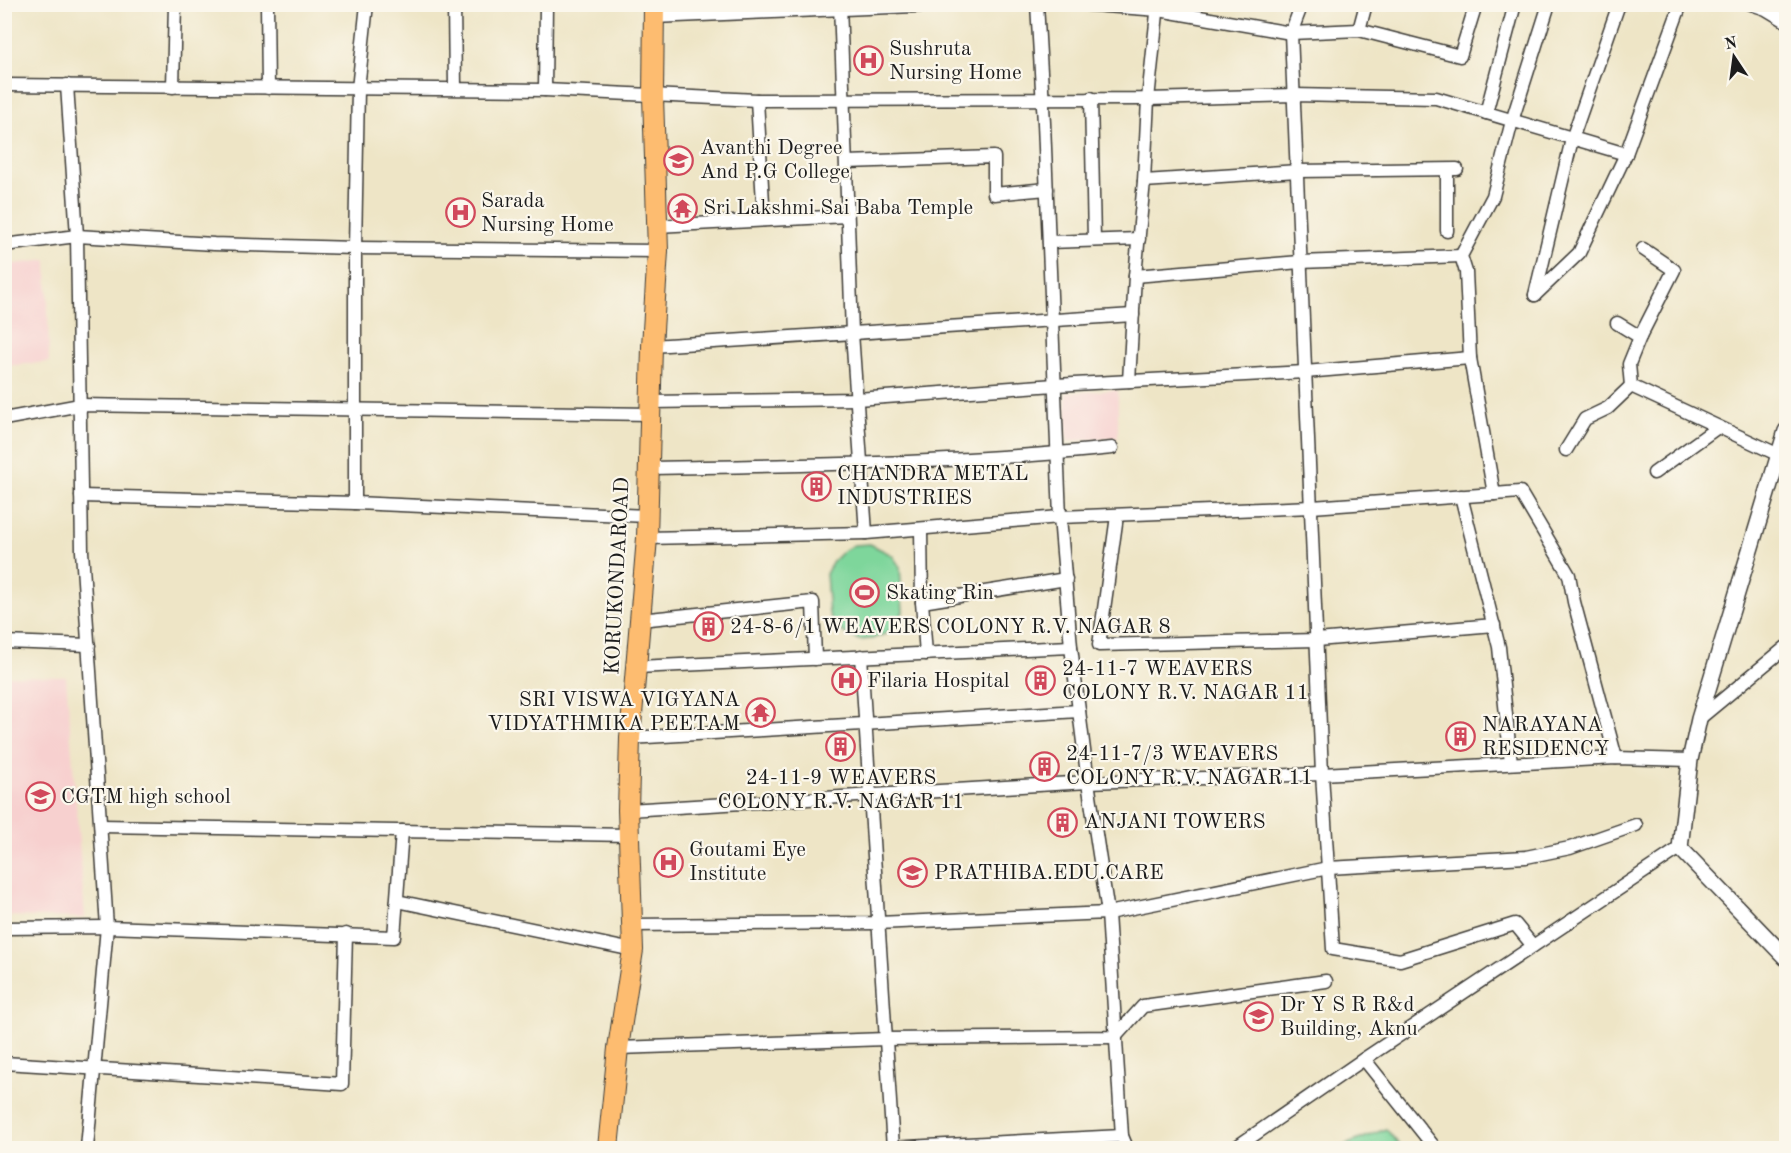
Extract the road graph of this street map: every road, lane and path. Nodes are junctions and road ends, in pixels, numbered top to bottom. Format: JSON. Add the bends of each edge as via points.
{"nodes":[{"id":1,"x":175,"y":4,"type":"edge"},
{"id":2,"x":267,"y":4,"type":"edge"},
{"id":3,"x":367,"y":4,"type":"edge"},
{"id":4,"x":454,"y":4,"type":"edge"},
{"id":5,"x":546,"y":4,"type":"edge"},
{"id":6,"x":962,"y":4,"type":"edge"},
{"id":7,"x":1036,"y":4,"type":"edge"},
{"id":8,"x":1079,"y":4,"type":"edge"},
{"id":9,"x":1302,"y":4,"type":"edge"},
{"id":10,"x":1366,"y":4,"type":"edge"},
{"id":11,"x":1476,"y":4,"type":"edge"},
{"id":12,"x":1515,"y":4,"type":"edge"},
{"id":13,"x":1549,"y":4,"type":"edge"},
{"id":14,"x":1619,"y":4,"type":"edge"},
{"id":15,"x":1681,"y":4,"type":"edge"},
{"id":16,"x":1752,"y":5,"type":"edge"},
{"id":17,"x":840,"y":7,"type":"edge"},
{"id":18,"x":1159,"y":7,"type":"edge"},
{"id":19,"x":654,"y":11,"type":"edge"},
{"id":20,"x":1786,"y":21,"type":"edge"},
{"id":21,"x":1359,"y":30,"type":"junction"},
{"id":22,"x":1291,"y":33,"type":"junction"},
{"id":23,"x":4,"y":85,"type":"edge"},
{"id":24,"x":67,"y":85,"type":"junction"},
{"id":25,"x":173,"y":87,"type":"junction"},
{"id":26,"x":268,"y":88,"type":"junction"},
{"id":27,"x":455,"y":88,"type":"junction"},
{"id":28,"x":358,"y":89,"type":"junction"},
{"id":29,"x":545,"y":90,"type":"junction"},
{"id":30,"x":1294,"y":95,"type":"junction"},
{"id":31,"x":653,"y":96,"type":"junction"},
{"id":32,"x":1091,"y":98,"type":"junction"},
{"id":33,"x":1043,"y":99,"type":"junction"},
{"id":34,"x":1148,"y":99,"type":"junction"},
{"id":35,"x":757,"y":100,"type":"junction"},
{"id":36,"x":844,"y":100,"type":"junction"},
{"id":37,"x":1486,"y":113,"type":"junction"},
{"id":38,"x":1512,"y":121,"type":"junction"},
{"id":39,"x":1572,"y":139,"type":"junction"},
{"id":40,"x":1626,"y":154,"type":"junction"},
{"id":41,"x":847,"y":162,"type":"junction"},
{"id":42,"x":1298,"y":171,"type":"junction"},
{"id":43,"x":1144,"y":181,"type":"junction"},
{"id":44,"x":1047,"y":189,"type":"junction"},
{"id":45,"x":847,"y":216,"type":"junction"},
{"id":46,"x":765,"y":220,"type":"junction"},
{"id":47,"x":657,"y":226,"type":"junction"},
{"id":48,"x":1447,"y":231,"type":"dead end"},
{"id":49,"x":77,"y":236,"type":"junction"},
{"id":50,"x":1139,"y":239,"type":"junction"},
{"id":51,"x":1094,"y":240,"type":"junction"},
{"id":52,"x":1048,"y":242,"type":"junction"},
{"id":53,"x":4,"y":245,"type":"edge"},
{"id":54,"x":355,"y":248,"type":"junction"},
{"id":55,"x":1643,"y":249,"type":"dead end"},
{"id":56,"x":658,"y":251,"type":"junction"},
{"id":57,"x":1461,"y":256,"type":"junction"},
{"id":58,"x":1300,"y":262,"type":"junction"},
{"id":59,"x":1135,"y":276,"type":"junction"},
{"id":60,"x":1133,"y":315,"type":"junction"},
{"id":61,"x":1052,"y":321,"type":"junction"},
{"id":62,"x":1617,"y":323,"type":"dead end"},
{"id":63,"x":852,"y":333,"type":"junction"},
{"id":64,"x":1640,"y":337,"type":"junction"},
{"id":65,"x":652,"y":346,"type":"junction"},
{"id":66,"x":1470,"y":358,"type":"junction"},
{"id":67,"x":1305,"y":372,"type":"junction"},
{"id":68,"x":1129,"y":381,"type":"junction"},
{"id":69,"x":1055,"y":385,"type":"junction"},
{"id":70,"x":1631,"y":386,"type":"junction"},
{"id":71,"x":857,"y":399,"type":"junction"},
{"id":72,"x":80,"y":405,"type":"junction"},
{"id":73,"x":652,"y":408,"type":"junction"},
{"id":74,"x":355,"y":409,"type":"junction"},
{"id":75,"x":4,"y":419,"type":"edge"},
{"id":76,"x":1718,"y":427,"type":"junction"},
{"id":77,"x":1786,"y":431,"type":"edge"},
{"id":78,"x":1112,"y":448,"type":"dead end"},
{"id":79,"x":1566,"y":450,"type":"dead end"},
{"id":80,"x":1058,"y":453,"type":"junction"},
{"id":81,"x":1779,"y":455,"type":"junction"},
{"id":82,"x":862,"y":463,"type":"junction"},
{"id":83,"x":648,"y":468,"type":"junction"},
{"id":84,"x":1654,"y":473,"type":"dead end"},
{"id":85,"x":1494,"y":494,"type":"junction"},
{"id":86,"x":81,"y":496,"type":"junction"},
{"id":87,"x":1461,"y":496,"type":"junction"},
{"id":88,"x":355,"y":503,"type":"junction"},
{"id":89,"x":1312,"y":507,"type":"junction"},
{"id":90,"x":647,"y":516,"type":"junction"},
{"id":91,"x":1117,"y":516,"type":"junction"},
{"id":92,"x":1060,"y":517,"type":"junction"},
{"id":93,"x":921,"y":529,"type":"junction"},
{"id":94,"x":866,"y":533,"type":"junction"},
{"id":95,"x":647,"y":538,"type":"junction"},
{"id":96,"x":1066,"y":579,"type":"junction"},
{"id":97,"x":922,"y":602,"type":"junction"},
{"id":98,"x":640,"y":620,"type":"junction"},
{"id":99,"x":1494,"y":625,"type":"junction"},
{"id":100,"x":1317,"y":640,"type":"junction"},
{"id":101,"x":4,"y":642,"type":"edge"},
{"id":102,"x":89,"y":645,"type":"junction"},
{"id":103,"x":1071,"y":647,"type":"junction"},
{"id":104,"x":1786,"y":647,"type":"edge"},
{"id":105,"x":926,"y":654,"type":"junction"},
{"id":106,"x":861,"y":656,"type":"junction"},
{"id":107,"x":815,"y":658,"type":"junction"},
{"id":108,"x":638,"y":667,"type":"junction"},
{"id":109,"x":1079,"y":711,"type":"junction"},
{"id":110,"x":1698,"y":719,"type":"junction"},
{"id":111,"x":866,"y":723,"type":"junction"},
{"id":112,"x":630,"y":738,"type":"junction"},
{"id":113,"x":1616,"y":758,"type":"junction"},
{"id":114,"x":1690,"y":760,"type":"junction"},
{"id":115,"x":1511,"y":763,"type":"junction"},
{"id":116,"x":1322,"y":774,"type":"junction"},
{"id":117,"x":1088,"y":782,"type":"junction"},
{"id":118,"x":870,"y":795,"type":"junction"},
{"id":119,"x":628,"y":810,"type":"junction"},
{"id":120,"x":1636,"y":825,"type":"dead end"},
{"id":121,"x":101,"y":826,"type":"junction"},
{"id":122,"x":402,"y":831,"type":"junction"},
{"id":123,"x":629,"y":835,"type":"junction"},
{"id":124,"x":1680,"y":848,"type":"junction"},
{"id":125,"x":1328,"y":868,"type":"junction"},
{"id":126,"x":397,"y":901,"type":"junction"},
{"id":127,"x":1108,"y":913,"type":"junction"},
{"id":128,"x":878,"y":923,"type":"junction"},
{"id":129,"x":632,"y":925,"type":"junction"},
{"id":130,"x":108,"y":927,"type":"junction"},
{"id":131,"x":4,"y":928,"type":"edge"},
{"id":132,"x":346,"y":934,"type":"junction"},
{"id":133,"x":1533,"y":946,"type":"junction"},
{"id":134,"x":633,"y":950,"type":"junction"},
{"id":135,"x":1786,"y":958,"type":"edge"},
{"id":136,"x":1326,"y":981,"type":"dead end"},
{"id":137,"x":1115,"y":1037,"type":"junction"},
{"id":138,"x":886,"y":1040,"type":"junction"},
{"id":139,"x":618,"y":1048,"type":"junction"},
{"id":140,"x":1364,"y":1059,"type":"junction"},
{"id":141,"x":4,"y":1064,"type":"edge"},
{"id":142,"x":94,"y":1068,"type":"junction"},
{"id":143,"x":1122,"y":1136,"type":"junction"},
{"id":144,"x":890,"y":1148,"type":"edge"},
{"id":145,"x":87,"y":1149,"type":"edge"},
{"id":146,"x":608,"y":1149,"type":"edge"},
{"id":147,"x":1127,"y":1149,"type":"edge"},
{"id":148,"x":1235,"y":1149,"type":"edge"},
{"id":149,"x":1435,"y":1149,"type":"edge"}],
"edges":[{"from":1,"to":25,"type":"street"},
{"from":2,"to":26,"type":"street"},
{"from":3,"to":28,"type":"street"},
{"from":4,"to":27,"type":"street"},
{"from":5,"to":29,"type":"street"},
{"from":6,"to":17,"type":"street"},
{"from":7,"to":33,"type":"street"},
{"from":8,"to":18,"type":"street"},
{"from":9,"to":22,"type":"street"},
{"from":10,"to":21,"type":"street"},
{"from":11,"to":21,"type":"street","via":[[1460,56]]},
{"from":12,"to":37,"type":"street"},
{"from":13,"to":38,"type":"street"},
{"from":14,"to":39,"type":"street"},
{"from":15,"to":40,"type":"street"},
{"from":16,"to":20,"type":"street"},
{"from":17,"to":19,"type":"street"},
{"from":17,"to":36,"type":"street"},
{"from":18,"to":22,"type":"street"},
{"from":18,"to":34,"type":"street"},
{"from":19,"to":31,"type":"main road","name":"KORUKONDAROAD"},
{"from":21,"to":22,"type":"street"},
{"from":22,"to":30,"type":"street"},
{"from":23,"to":24,"type":"street"},
{"from":24,"to":25,"type":"street"},
{"from":24,"to":49,"type":"street"},
{"from":25,"to":26,"type":"street"},
{"from":26,"to":28,"type":"street"},
{"from":27,"to":28,"type":"street"},
{"from":27,"to":29,"type":"street"},
{"from":28,"to":54,"type":"street"},
{"from":29,"to":31,"type":"street"},
{"from":30,"to":34,"type":"street"},
{"from":30,"to":37,"type":"street","via":[[1436,98]]},
{"from":30,"to":42,"type":"street"},
{"from":31,"to":35,"type":"street"},
{"from":31,"to":47,"type":"main road","name":"KORUKONDAROAD"},
{"from":32,"to":33,"type":"street"},
{"from":32,"to":34,"type":"street"},
{"from":32,"to":51,"type":"street"},
{"from":33,"to":36,"type":"street"},
{"from":33,"to":44,"type":"street"},
{"from":34,"to":43,"type":"street"},
{"from":35,"to":36,"type":"street"},
{"from":35,"to":46,"type":"street"},
{"from":36,"to":41,"type":"street"},
{"from":37,"to":38,"type":"street"},
{"from":38,"to":39,"type":"street"},
{"from":38,"to":57,"type":"street","via":[[1493,196]]},
{"from":39,"to":40,"type":"street"},
{"from":39,"to":40,"type":"street","via":[[1535,295],[1580,253]]},
{"from":41,"to":44,"type":"street","via":[[994,157],[994,194]]},
{"from":41,"to":45,"type":"street"},
{"from":42,"to":43,"type":"street"},
{"from":42,"to":48,"type":"street","via":[[1452,170]]},
{"from":42,"to":58,"type":"street"},
{"from":43,"to":50,"type":"street"},
{"from":44,"to":52,"type":"street"},
{"from":45,"to":46,"type":"street"},
{"from":45,"to":63,"type":"street"},
{"from":46,"to":47,"type":"street"},
{"from":47,"to":56,"type":"main road","name":"KORUKONDAROAD"},
{"from":49,"to":53,"type":"street"},
{"from":49,"to":54,"type":"street"},
{"from":49,"to":72,"type":"street"},
{"from":50,"to":51,"type":"street"},
{"from":50,"to":59,"type":"street"},
{"from":51,"to":52,"type":"street"},
{"from":52,"to":61,"type":"street"},
{"from":54,"to":56,"type":"street"},
{"from":54,"to":74,"type":"street"},
{"from":55,"to":64,"type":"street","via":[[1674,270]]},
{"from":56,"to":65,"type":"main road","name":"KORUKONDAROAD"},
{"from":57,"to":58,"type":"street"},
{"from":57,"to":66,"type":"street","via":[[1466,272]]},
{"from":58,"to":59,"type":"street"},
{"from":58,"to":67,"type":"street"},
{"from":59,"to":60,"type":"street"},
{"from":60,"to":61,"type":"street"},
{"from":60,"to":68,"type":"street"},
{"from":61,"to":63,"type":"street"},
{"from":61,"to":69,"type":"street"},
{"from":62,"to":64,"type":"street"},
{"from":63,"to":65,"type":"street"},
{"from":63,"to":71,"type":"street"},
{"from":64,"to":70,"type":"street","via":[[1629,364]]},
{"from":65,"to":73,"type":"main road","name":"KORUKONDAROAD"},
{"from":66,"to":67,"type":"street"},
{"from":66,"to":85,"type":"street"},
{"from":67,"to":68,"type":"street"},
{"from":67,"to":89,"type":"street"},
{"from":68,"to":69,"type":"street"},
{"from":69,"to":71,"type":"street"},
{"from":69,"to":80,"type":"street"},
{"from":70,"to":76,"type":"street"},
{"from":70,"to":79,"type":"street","via":[[1608,408],[1585,419]]},
{"from":71,"to":73,"type":"street"},
{"from":71,"to":82,"type":"street"},
{"from":72,"to":74,"type":"street"},
{"from":72,"to":75,"type":"street"},
{"from":72,"to":86,"type":"street"},
{"from":73,"to":74,"type":"street"},
{"from":73,"to":83,"type":"main road","name":"KORUKONDAROAD"},
{"from":74,"to":88,"type":"street"},
{"from":76,"to":81,"type":"street"},
{"from":76,"to":84,"type":"street"},
{"from":77,"to":81,"type":"street"},
{"from":78,"to":80,"type":"street"},
{"from":80,"to":82,"type":"street"},
{"from":80,"to":92,"type":"street"},
{"from":81,"to":110,"type":"street"},
{"from":82,"to":83,"type":"street"},
{"from":82,"to":94,"type":"street"},
{"from":83,"to":90,"type":"main road","name":"KORUKONDAROAD"},
{"from":85,"to":87,"type":"street"},
{"from":85,"to":113,"type":"street","via":[[1520,492],[1569,575]]},
{"from":86,"to":88,"type":"street"},
{"from":86,"to":102,"type":"street"},
{"from":87,"to":89,"type":"street"},
{"from":87,"to":99,"type":"street"},
{"from":88,"to":90,"type":"street"},
{"from":89,"to":91,"type":"street"},
{"from":89,"to":100,"type":"street"},
{"from":90,"to":95,"type":"main road","name":"KORUKONDAROAD"},
{"from":91,"to":92,"type":"street"},
{"from":91,"to":100,"type":"street","via":[[1100,645]]},
{"from":92,"to":93,"type":"street"},
{"from":92,"to":96,"type":"street"},
{"from":93,"to":94,"type":"street"},
{"from":93,"to":97,"type":"street"},
{"from":94,"to":95,"type":"street"},
{"from":95,"to":98,"type":"main road","name":"KORUKONDAROAD"},
{"from":96,"to":97,"type":"street"},
{"from":96,"to":103,"type":"street"},
{"from":97,"to":105,"type":"street"},
{"from":98,"to":107,"type":"street","via":[[813,602]]},
{"from":98,"to":108,"type":"main road","name":"KORUKONDAROAD"},
{"from":99,"to":100,"type":"street"},
{"from":99,"to":115,"type":"street"},
{"from":100,"to":116,"type":"street"},
{"from":101,"to":102,"type":"street"},
{"from":102,"to":121,"type":"street"},
{"from":103,"to":105,"type":"street"},
{"from":103,"to":109,"type":"street"},
{"from":104,"to":110,"type":"street"},
{"from":105,"to":106,"type":"street"},
{"from":106,"to":107,"type":"street"},
{"from":106,"to":111,"type":"street"},
{"from":107,"to":108,"type":"street"},
{"from":108,"to":112,"type":"main road","name":"KORUKONDAROAD"},
{"from":109,"to":111,"type":"street"},
{"from":109,"to":117,"type":"street"},
{"from":110,"to":114,"type":"street"},
{"from":111,"to":112,"type":"street"},
{"from":111,"to":118,"type":"street"},
{"from":112,"to":119,"type":"main road","name":"KORUKONDAROAD"},
{"from":113,"to":114,"type":"street"},
{"from":113,"to":115,"type":"street"},
{"from":114,"to":124,"type":"street"},
{"from":115,"to":116,"type":"street"},
{"from":116,"to":117,"type":"street"},
{"from":116,"to":125,"type":"street"},
{"from":117,"to":118,"type":"street"},
{"from":117,"to":127,"type":"street"},
{"from":118,"to":119,"type":"street"},
{"from":118,"to":128,"type":"street"},
{"from":119,"to":123,"type":"main road","name":"KORUKONDAROAD"},
{"from":120,"to":125,"type":"street","via":[[1570,848],[1526,857]]},
{"from":121,"to":122,"type":"street"},
{"from":121,"to":130,"type":"street"},
{"from":122,"to":123,"type":"street"},
{"from":122,"to":126,"type":"street"},
{"from":123,"to":129,"type":"main road","name":"KORUKONDAROAD"},
{"from":124,"to":133,"type":"street"},
{"from":124,"to":135,"type":"street"},
{"from":125,"to":127,"type":"street"},
{"from":125,"to":133,"type":"street","via":[[1333,949],[1400,960],[1515,924]]},
{"from":126,"to":132,"type":"street","via":[[394,937]]},
{"from":126,"to":134,"type":"street"},
{"from":127,"to":128,"type":"street"},
{"from":127,"to":137,"type":"street"},
{"from":128,"to":129,"type":"street"},
{"from":128,"to":138,"type":"street"},
{"from":129,"to":134,"type":"main road","name":"KORUKONDAROAD"},
{"from":130,"to":131,"type":"street"},
{"from":130,"to":132,"type":"street"},
{"from":130,"to":142,"type":"street"},
{"from":132,"to":142,"type":"street","via":[[342,1084]]},
{"from":133,"to":140,"type":"street"},
{"from":134,"to":139,"type":"main road","name":"KORUKONDAROAD"},
{"from":136,"to":137,"type":"street","via":[[1143,1006]]},
{"from":137,"to":138,"type":"street"},
{"from":137,"to":143,"type":"street"},
{"from":138,"to":139,"type":"street"},
{"from":138,"to":144,"type":"street"},
{"from":139,"to":146,"type":"main road","name":"KORUKONDAROAD"},
{"from":140,"to":148,"type":"street"},
{"from":140,"to":149,"type":"street"},
{"from":141,"to":142,"type":"street"},
{"from":142,"to":145,"type":"street"},
{"from":143,"to":144,"type":"street"},
{"from":143,"to":147,"type":"street"}]}
